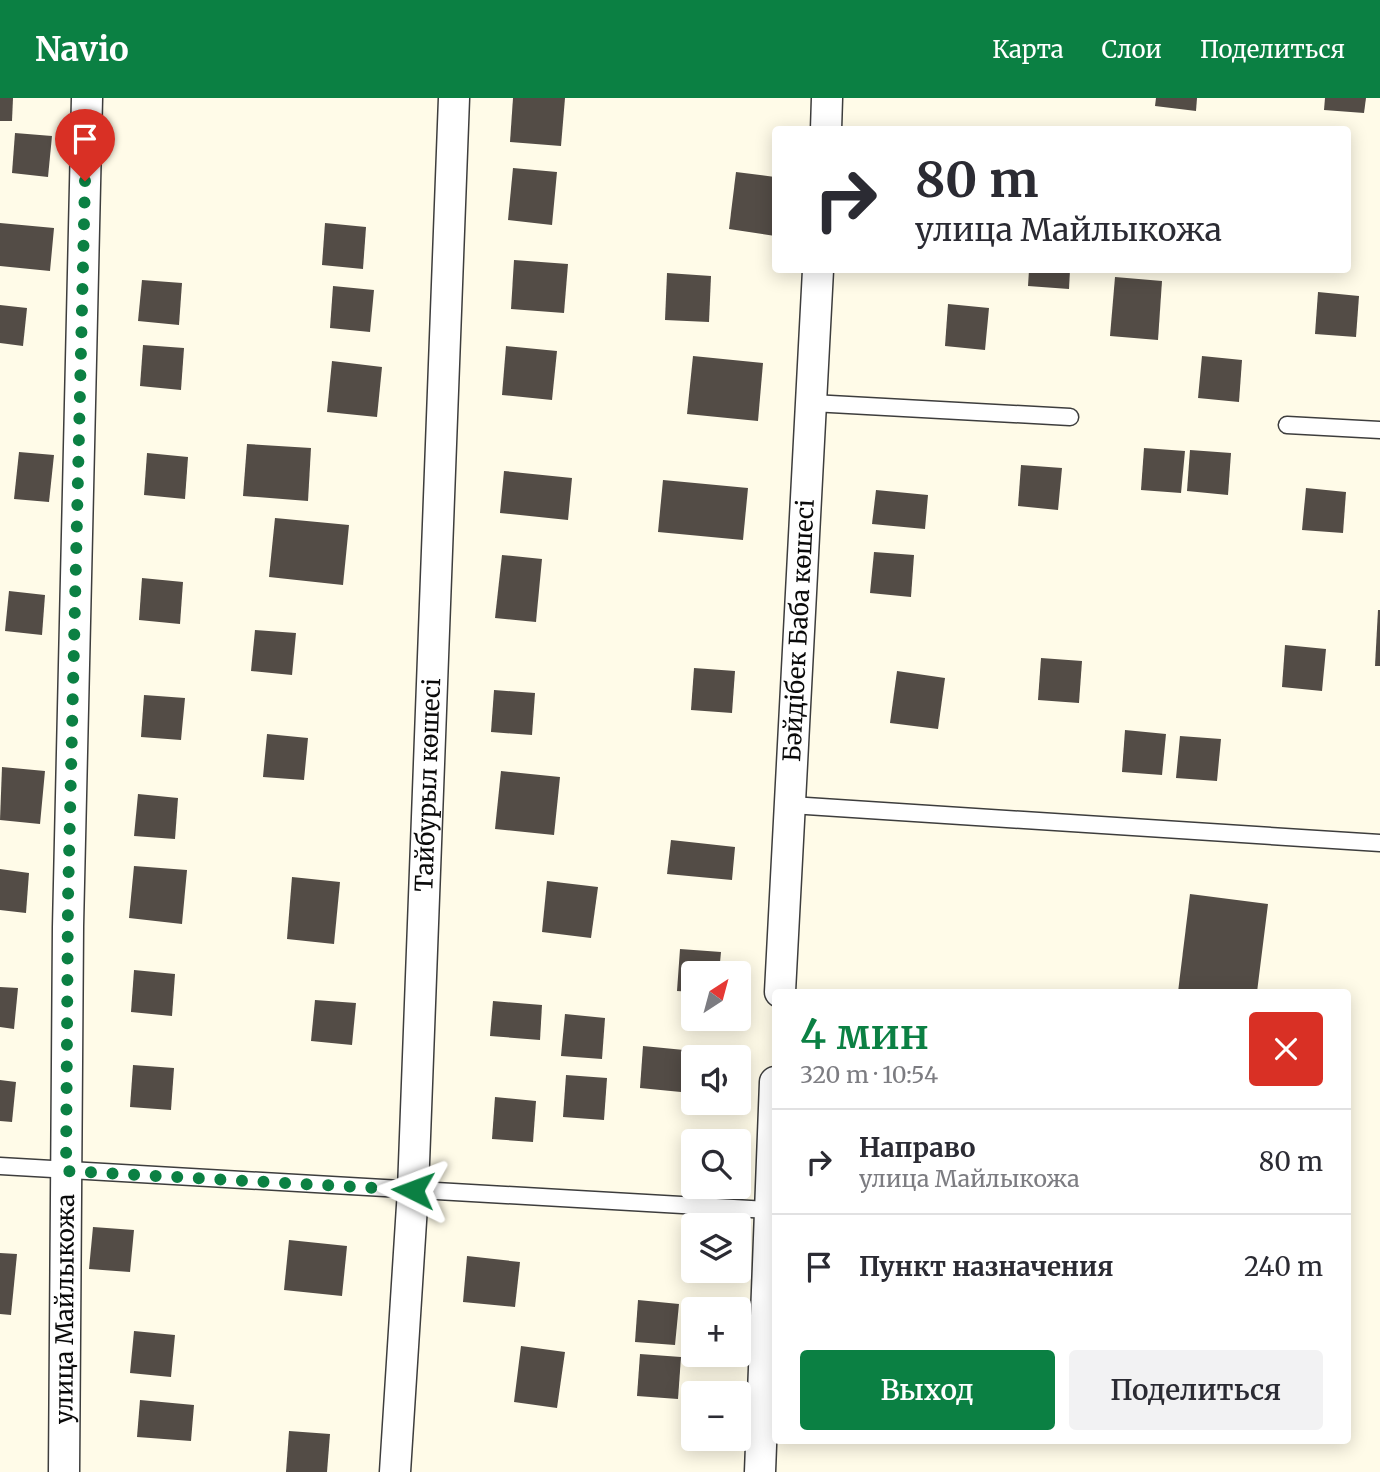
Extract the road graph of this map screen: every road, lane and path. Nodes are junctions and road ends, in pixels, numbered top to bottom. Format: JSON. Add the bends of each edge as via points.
{"nodes":[{"id":1,"x":87,"y":98,"type":"edge"},
{"id":2,"x":454,"y":98,"type":"edge"},
{"id":3,"x":827,"y":98,"type":"edge"},
{"id":4,"x":826,"y":126,"type":"edge"},
{"id":5,"x":818,"y":273,"type":"edge"},
{"id":6,"x":812,"y":403,"type":"junction"},
{"id":7,"x":1070,"y":417,"type":"dead end"},
{"id":8,"x":1287,"y":425,"type":"dead end"},
{"id":9,"x":1380,"y":430,"type":"edge"},
{"id":10,"x":792,"y":805,"type":"junction"},
{"id":11,"x":1380,"y":843,"type":"edge"},
{"id":12,"x":780,"y":989,"type":"edge"},
{"id":13,"x":772,"y":1137,"type":"edge"},
{"id":14,"x":0,"y":1166,"type":"edge"},
{"id":15,"x":66,"y":1171,"type":"junction"},
{"id":16,"x":413,"y":1190,"type":"junction"},
{"id":17,"x":768,"y":1210,"type":"junction"},
{"id":18,"x":64,"y":1472,"type":"edge"},
{"id":19,"x":396,"y":1472,"type":"edge"},
{"id":20,"x":760,"y":1472,"type":"edge"}],
"edges":[{"from":1,"to":15,"type":"street","name":"улица Майлыкожа"},
{"from":2,"to":16,"type":"street","name":"Тайбурыл көшесі"},
{"from":3,"to":4,"type":"street"},
{"from":5,"to":6,"type":"street","name":"Бәйдібек Баба көшесі"},
{"from":6,"to":7,"type":"lane"},
{"from":6,"to":10,"type":"street","name":"Бәйдібек Баба көшесі"},
{"from":8,"to":9,"type":"lane"},
{"from":10,"to":11,"type":"lane"},
{"from":10,"to":12,"type":"street","name":"Бәйдібек Баба көшесі"},
{"from":13,"to":17,"type":"street"},
{"from":14,"to":15,"type":"lane"},
{"from":15,"to":16,"type":"lane"},
{"from":15,"to":18,"type":"street","name":"улица Майлыкожа"},
{"from":16,"to":17,"type":"lane"},
{"from":16,"to":19,"type":"street","name":"Тайбурыл көшесі"},
{"from":17,"to":20,"type":"street"}]}
